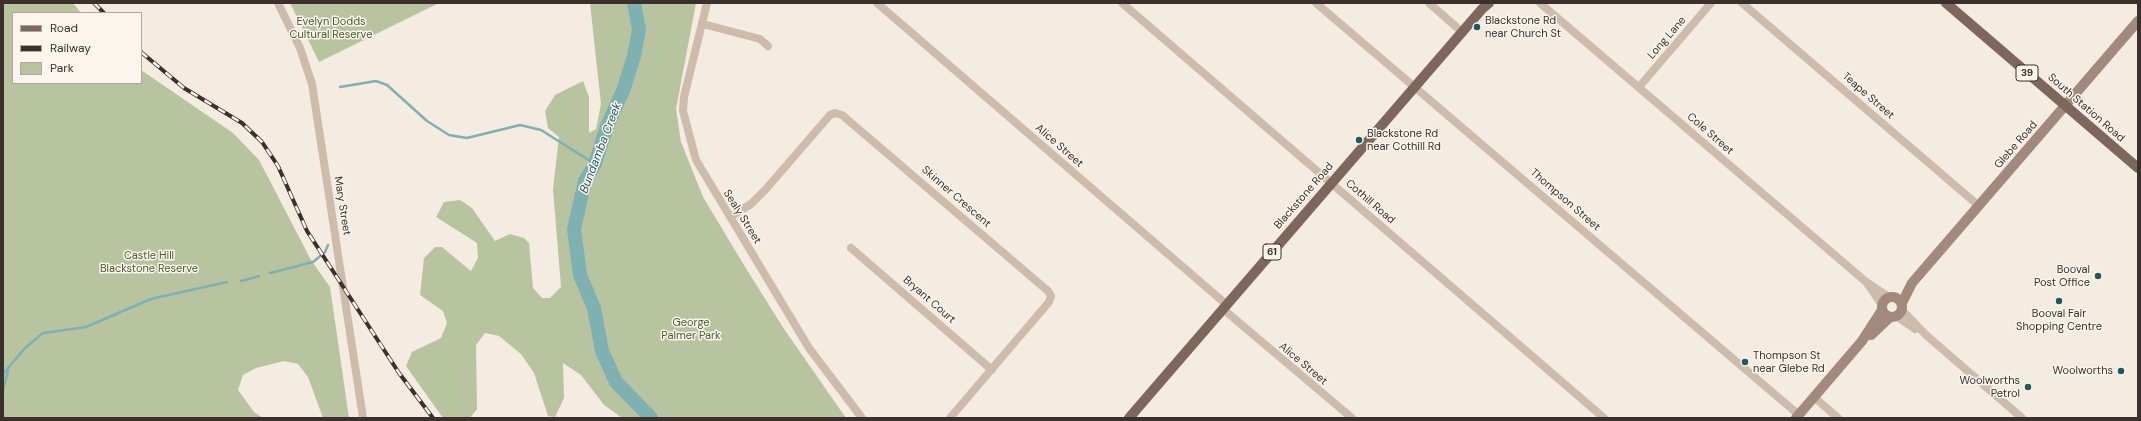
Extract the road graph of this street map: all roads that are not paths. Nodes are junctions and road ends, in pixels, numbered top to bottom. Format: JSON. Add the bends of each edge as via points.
{"nodes":[{"id":1,"x":278,"y":3,"type":"edge"},
{"id":2,"x":708,"y":3,"type":"edge"},
{"id":3,"x":877,"y":3,"type":"edge"},
{"id":4,"x":1122,"y":3,"type":"edge"},
{"id":5,"x":1316,"y":3,"type":"edge"},
{"id":6,"x":1429,"y":3,"type":"edge"},
{"id":7,"x":1540,"y":3,"type":"edge"},
{"id":8,"x":1711,"y":3,"type":"edge"},
{"id":9,"x":1742,"y":3,"type":"edge"},
{"id":10,"x":1946,"y":3,"type":"edge"},
{"id":11,"x":1485,"y":5,"type":"edge"},
{"id":12,"x":2138,"y":21,"type":"edge"},
{"id":13,"x":702,"y":24,"type":"junction"},
{"id":14,"x":1462,"y":32,"type":"junction"},
{"id":15,"x":768,"y":46,"type":"dead end"},
{"id":16,"x":1414,"y":87,"type":"junction"},
{"id":17,"x":1639,"y":87,"type":"junction"},
{"id":18,"x":2065,"y":106,"type":"junction"},
{"id":19,"x":2138,"y":168,"type":"edge"},
{"id":20,"x":1331,"y":183,"type":"junction"},
{"id":21,"x":1979,"y":206,"type":"junction"},
{"id":22,"x":730,"y":217,"type":"junction"},
{"id":23,"x":851,"y":248,"type":"dead end"},
{"id":24,"x":1865,"y":281,"type":"junction"},
{"id":25,"x":1225,"y":307,"type":"junction"},
{"id":26,"x":1882,"y":307,"type":"junction"},
{"id":27,"x":1896,"y":307,"type":"junction"},
{"id":28,"x":1862,"y":341,"type":"junction"},
{"id":29,"x":992,"y":370,"type":"junction"},
{"id":30,"x":1814,"y":398,"type":"junction"},
{"id":31,"x":1797,"y":416,"type":"edge"},
{"id":32,"x":363,"y":418,"type":"edge"},
{"id":33,"x":862,"y":418,"type":"edge"},
{"id":34,"x":950,"y":418,"type":"edge"},
{"id":35,"x":1129,"y":418,"type":"edge"},
{"id":36,"x":1352,"y":418,"type":"edge"},
{"id":37,"x":1604,"y":418,"type":"edge"},
{"id":38,"x":1838,"y":418,"type":"edge"},
{"id":39,"x":2022,"y":418,"type":"edge"}],
"edges":[{"from":1,"to":32,"type":"street","name":"Mary Street","via":[[300,48],[312,84]]},
{"from":2,"to":13,"type":"street","name":"Sealy Street"},
{"from":3,"to":25,"type":"street","name":"Alice Street"},
{"from":4,"to":20,"type":"street","name":"Cothill Road"},
{"from":5,"to":16,"type":"street","name":"Thompson Street"},
{"from":6,"to":14,"type":"street"},
{"from":7,"to":17,"type":"street","name":"Cole Street"},
{"from":8,"to":17,"type":"street","name":"Long Lane"},
{"from":9,"to":21,"type":"street","name":"Teape Street"},
{"from":10,"to":18,"type":"main road","name":"South Station Road","number":"39"},
{"from":11,"to":14,"type":"main road","name":"Blackstone Road","number":"61"},
{"from":12,"to":18,"type":"street","name":"Glebe Road"},
{"from":13,"to":15,"type":"street","via":[[760,39]]},
{"from":13,"to":22,"type":"street","name":"Sealy Street","via":[[684,97],[683,111],[696,160]]},
{"from":14,"to":16,"type":"main road","name":"Blackstone Road","number":"61"},
{"from":16,"to":20,"type":"main road","name":"Blackstone Road","number":"61"},
{"from":16,"to":31,"type":"street","name":"Thompson Street"},
{"from":17,"to":24,"type":"street","name":"Cole Street"},
{"from":18,"to":19,"type":"main road","name":"South Station Road","number":"39"},
{"from":18,"to":21,"type":"street","name":"Glebe Road"},
{"from":20,"to":25,"type":"main road","name":"Blackstone Road","number":"61"},
{"from":20,"to":37,"type":"street","name":"Cothill Road"},
{"from":21,"to":27,"type":"street","name":"Glebe Road","via":[[1912,283]]},
{"from":22,"to":29,"type":"street","name":"Skinner Crescent","via":[[751,204],[766,189],[830,115],[842,115],[1051,296],[1049,302]]},
{"from":22,"to":33,"type":"street","name":"Sealy Street","via":[[809,348]]},
{"from":23,"to":29,"type":"street","name":"Bryant Court"},
{"from":24,"to":26,"type":"street","name":"Cole Street"},
{"from":24,"to":27,"type":"street","name":"Cole Street"},
{"from":25,"to":35,"type":"main road","name":"Blackstone Road","number":"61"},
{"from":25,"to":36,"type":"street","name":"Alice Street"},
{"from":26,"to":27,"type":"street"},
{"from":26,"to":27,"type":"street","name":"Glebe Road"},
{"from":26,"to":28,"type":"street","name":"Glebe Road"},
{"from":27,"to":28,"type":"street","name":"Glebe Road"},
{"from":27,"to":39,"type":"street","name":"Cole Street"},
{"from":28,"to":30,"type":"street","name":"Glebe Road"},
{"from":29,"to":34,"type":"street","name":"Skinner Crescent"},
{"from":30,"to":31,"type":"street","name":"Glebe Road"},
{"from":30,"to":38,"type":"street"}]}
